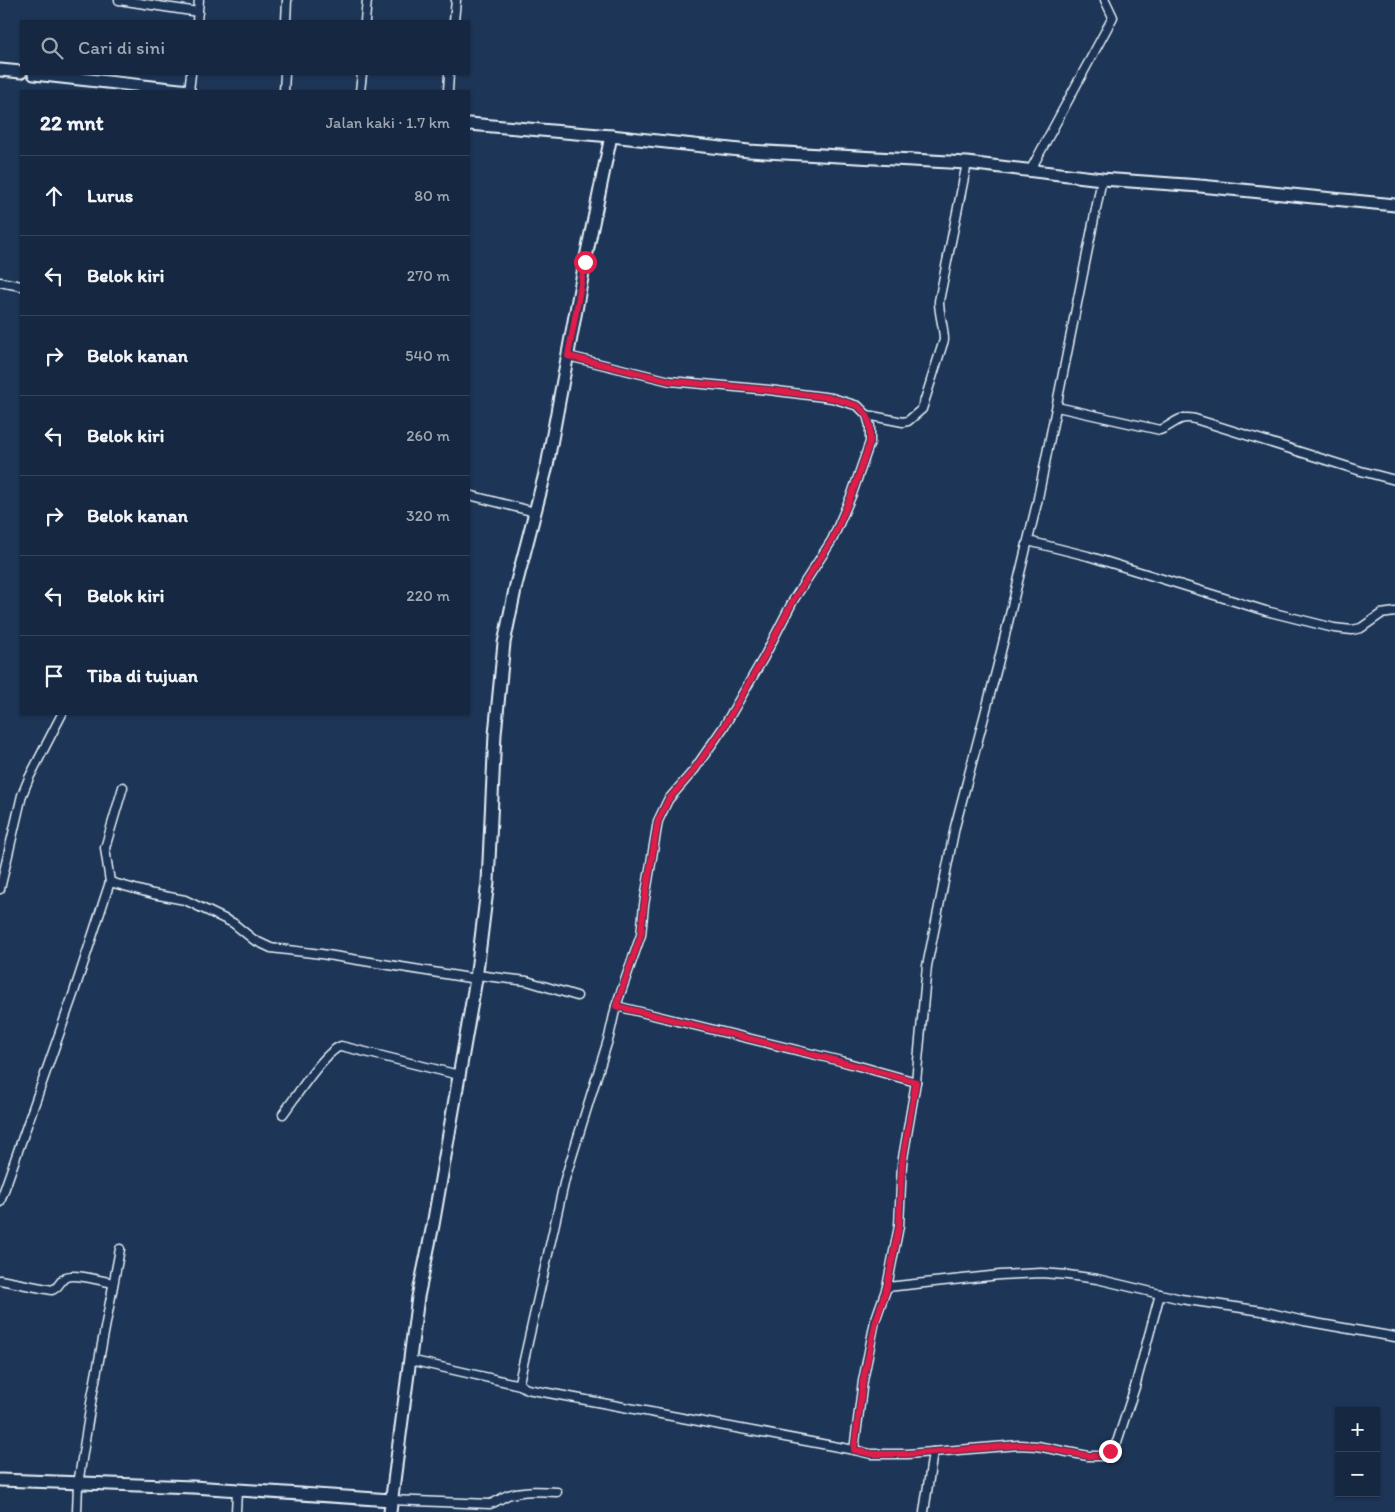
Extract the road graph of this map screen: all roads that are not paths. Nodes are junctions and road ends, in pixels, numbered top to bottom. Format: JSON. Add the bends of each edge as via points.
{"nodes":[{"id":1,"x":119,"y":0,"type":"edge"},
{"id":2,"x":199,"y":0,"type":"edge"},
{"id":3,"x":287,"y":0,"type":"edge"},
{"id":4,"x":367,"y":0,"type":"edge"},
{"id":5,"x":456,"y":0,"type":"edge"},
{"id":6,"x":1105,"y":0,"type":"edge"},
{"id":7,"x":198,"y":12,"type":"junction"},
{"id":8,"x":197,"y":20,"type":"edge"},
{"id":9,"x":286,"y":20,"type":"edge"},
{"id":10,"x":365,"y":20,"type":"edge"},
{"id":11,"x":454,"y":20,"type":"edge"},
{"id":12,"x":0,"y":70,"type":"edge"},
{"id":13,"x":20,"y":72,"type":"edge"},
{"id":14,"x":43,"y":75,"type":"edge"},
{"id":15,"x":191,"y":75,"type":"edge"},
{"id":16,"x":285,"y":75,"type":"edge"},
{"id":17,"x":362,"y":75,"type":"edge"},
{"id":18,"x":449,"y":75,"type":"edge"},
{"id":19,"x":180,"y":90,"type":"edge"},
{"id":20,"x":189,"y":90,"type":"edge"},
{"id":21,"x":284,"y":90,"type":"edge"},
{"id":22,"x":360,"y":90,"type":"edge"},
{"id":23,"x":448,"y":90,"type":"edge"},
{"id":24,"x":470,"y":124,"type":"edge"},
{"id":25,"x":611,"y":136,"type":"junction"},
{"id":26,"x":967,"y":163,"type":"junction"},
{"id":27,"x":1030,"y":171,"type":"junction"},
{"id":28,"x":1102,"y":179,"type":"junction"},
{"id":29,"x":1395,"y":205,"type":"edge"},
{"id":30,"x":0,"y":282,"type":"edge"},
{"id":31,"x":20,"y":286,"type":"edge"},
{"id":32,"x":568,"y":356,"type":"junction"},
{"id":33,"x":1057,"y":407,"type":"junction"},
{"id":34,"x":867,"y":415,"type":"junction"},
{"id":35,"x":1395,"y":480,"type":"edge"},
{"id":36,"x":470,"y":495,"type":"edge"},
{"id":37,"x":535,"y":512,"type":"junction"},
{"id":38,"x":1028,"y":541,"type":"junction"},
{"id":39,"x":1395,"y":612,"type":"edge"},
{"id":40,"x":61,"y":715,"type":"edge"},
{"id":41,"x":123,"y":787,"type":"dead end"},
{"id":42,"x":110,"y":882,"type":"junction"},
{"id":43,"x":0,"y":889,"type":"edge"},
{"id":44,"x":477,"y":977,"type":"junction"},
{"id":45,"x":577,"y":996,"type":"dead end"},
{"id":46,"x":616,"y":1006,"type":"junction"},
{"id":47,"x":459,"y":1075,"type":"junction"},
{"id":48,"x":916,"y":1082,"type":"junction"},
{"id":49,"x":283,"y":1114,"type":"dead end"},
{"id":50,"x":0,"y":1202,"type":"edge"},
{"id":51,"x":120,"y":1249,"type":"dead end"},
{"id":52,"x":0,"y":1280,"type":"edge"},
{"id":53,"x":113,"y":1283,"type":"junction"},
{"id":54,"x":887,"y":1287,"type":"junction"},
{"id":55,"x":1160,"y":1294,"type":"junction"},
{"id":56,"x":1395,"y":1337,"type":"edge"},
{"id":57,"x":410,"y":1360,"type":"junction"},
{"id":58,"x":520,"y":1385,"type":"junction"},
{"id":59,"x":854,"y":1450,"type":"junction"},
{"id":60,"x":933,"y":1452,"type":"junction"},
{"id":61,"x":0,"y":1480,"type":"edge"},
{"id":62,"x":78,"y":1484,"type":"junction"},
{"id":63,"x":237,"y":1491,"type":"junction"},
{"id":64,"x":557,"y":1492,"type":"dead end"},
{"id":65,"x":391,"y":1500,"type":"junction"},
{"id":66,"x":77,"y":1512,"type":"edge"},
{"id":67,"x":236,"y":1512,"type":"edge"},
{"id":68,"x":390,"y":1512,"type":"edge"},
{"id":69,"x":924,"y":1512,"type":"edge"}],
"edges":[{"from":1,"to":7,"type":"street"},
{"from":2,"to":7,"type":"street"},
{"from":3,"to":9,"type":"street"},
{"from":4,"to":10,"type":"street"},
{"from":5,"to":11,"type":"street"},
{"from":6,"to":27,"type":"street","via":[[1113,17]]},
{"from":7,"to":8,"type":"street"},
{"from":12,"to":13,"type":"street"},
{"from":14,"to":19,"type":"street"},
{"from":15,"to":20,"type":"street"},
{"from":16,"to":21,"type":"street"},
{"from":17,"to":22,"type":"street"},
{"from":18,"to":23,"type":"street"},
{"from":24,"to":25,"type":"street"},
{"from":25,"to":26,"type":"street","via":[[749,151]]},
{"from":25,"to":32,"type":"street"},
{"from":26,"to":27,"type":"street"},
{"from":26,"to":34,"type":"street","via":[[939,302],[944,340],[922,409],[903,422]]},
{"from":27,"to":28,"type":"street"},
{"from":28,"to":29,"type":"street"},
{"from":28,"to":33,"type":"street"},
{"from":30,"to":31,"type":"street"},
{"from":32,"to":34,"type":"street","via":[[670,381],[832,398],[858,406]]},
{"from":32,"to":37,"type":"street"},
{"from":33,"to":35,"type":"street","via":[[1160,430],[1175,420],[1195,418]]},
{"from":33,"to":38,"type":"street"},
{"from":34,"to":46,"type":"street","via":[[870,442],[832,540],[794,599],[723,728],[660,815],[641,935]]},
{"from":36,"to":37,"type":"street"},
{"from":37,"to":44,"type":"street","via":[[508,616],[501,667],[488,882]]},
{"from":38,"to":39,"type":"street","via":[[1334,628],[1361,628],[1381,614]]},
{"from":38,"to":48,"type":"street","via":[[955,827],[927,966]]},
{"from":40,"to":43,"type":"street","via":[[22,795]]},
{"from":41,"to":42,"type":"street","via":[[105,848]]},
{"from":42,"to":44,"type":"street","via":[[185,900],[234,923],[254,940],[271,948]]},
{"from":42,"to":50,"type":"street"},
{"from":44,"to":45,"type":"street","via":[[527,981]]},
{"from":44,"to":47,"type":"street"},
{"from":46,"to":48,"type":"street"},
{"from":46,"to":58,"type":"street","via":[[565,1179]]},
{"from":47,"to":49,"type":"street","via":[[342,1046],[331,1052]]},
{"from":47,"to":57,"type":"street","via":[[421,1279]]},
{"from":48,"to":54,"type":"street","via":[[902,1164],[899,1226]]},
{"from":51,"to":53,"type":"street"},
{"from":52,"to":53,"type":"street","via":[[52,1290],[66,1277],[73,1276]]},
{"from":53,"to":62,"type":"street"},
{"from":54,"to":55,"type":"street","via":[[1041,1273],[1097,1279]]},
{"from":54,"to":59,"type":"street","via":[[863,1381]]},
{"from":55,"to":56,"type":"street"},
{"from":55,"to":60,"type":"street","via":[[1136,1387],[1117,1442],[1110,1451],[1102,1456],[1088,1456],[1020,1445]]},
{"from":57,"to":58,"type":"street"},
{"from":57,"to":65,"type":"street"},
{"from":58,"to":59,"type":"street","via":[[527,1389]]},
{"from":59,"to":60,"type":"street","via":[[872,1454]]},
{"from":60,"to":69,"type":"street"},
{"from":61,"to":62,"type":"street"},
{"from":62,"to":63,"type":"street"},
{"from":62,"to":66,"type":"street"},
{"from":63,"to":65,"type":"street"},
{"from":63,"to":67,"type":"street"},
{"from":64,"to":65,"type":"street","via":[[522,1492],[490,1504]]},
{"from":65,"to":68,"type":"street"}]}
